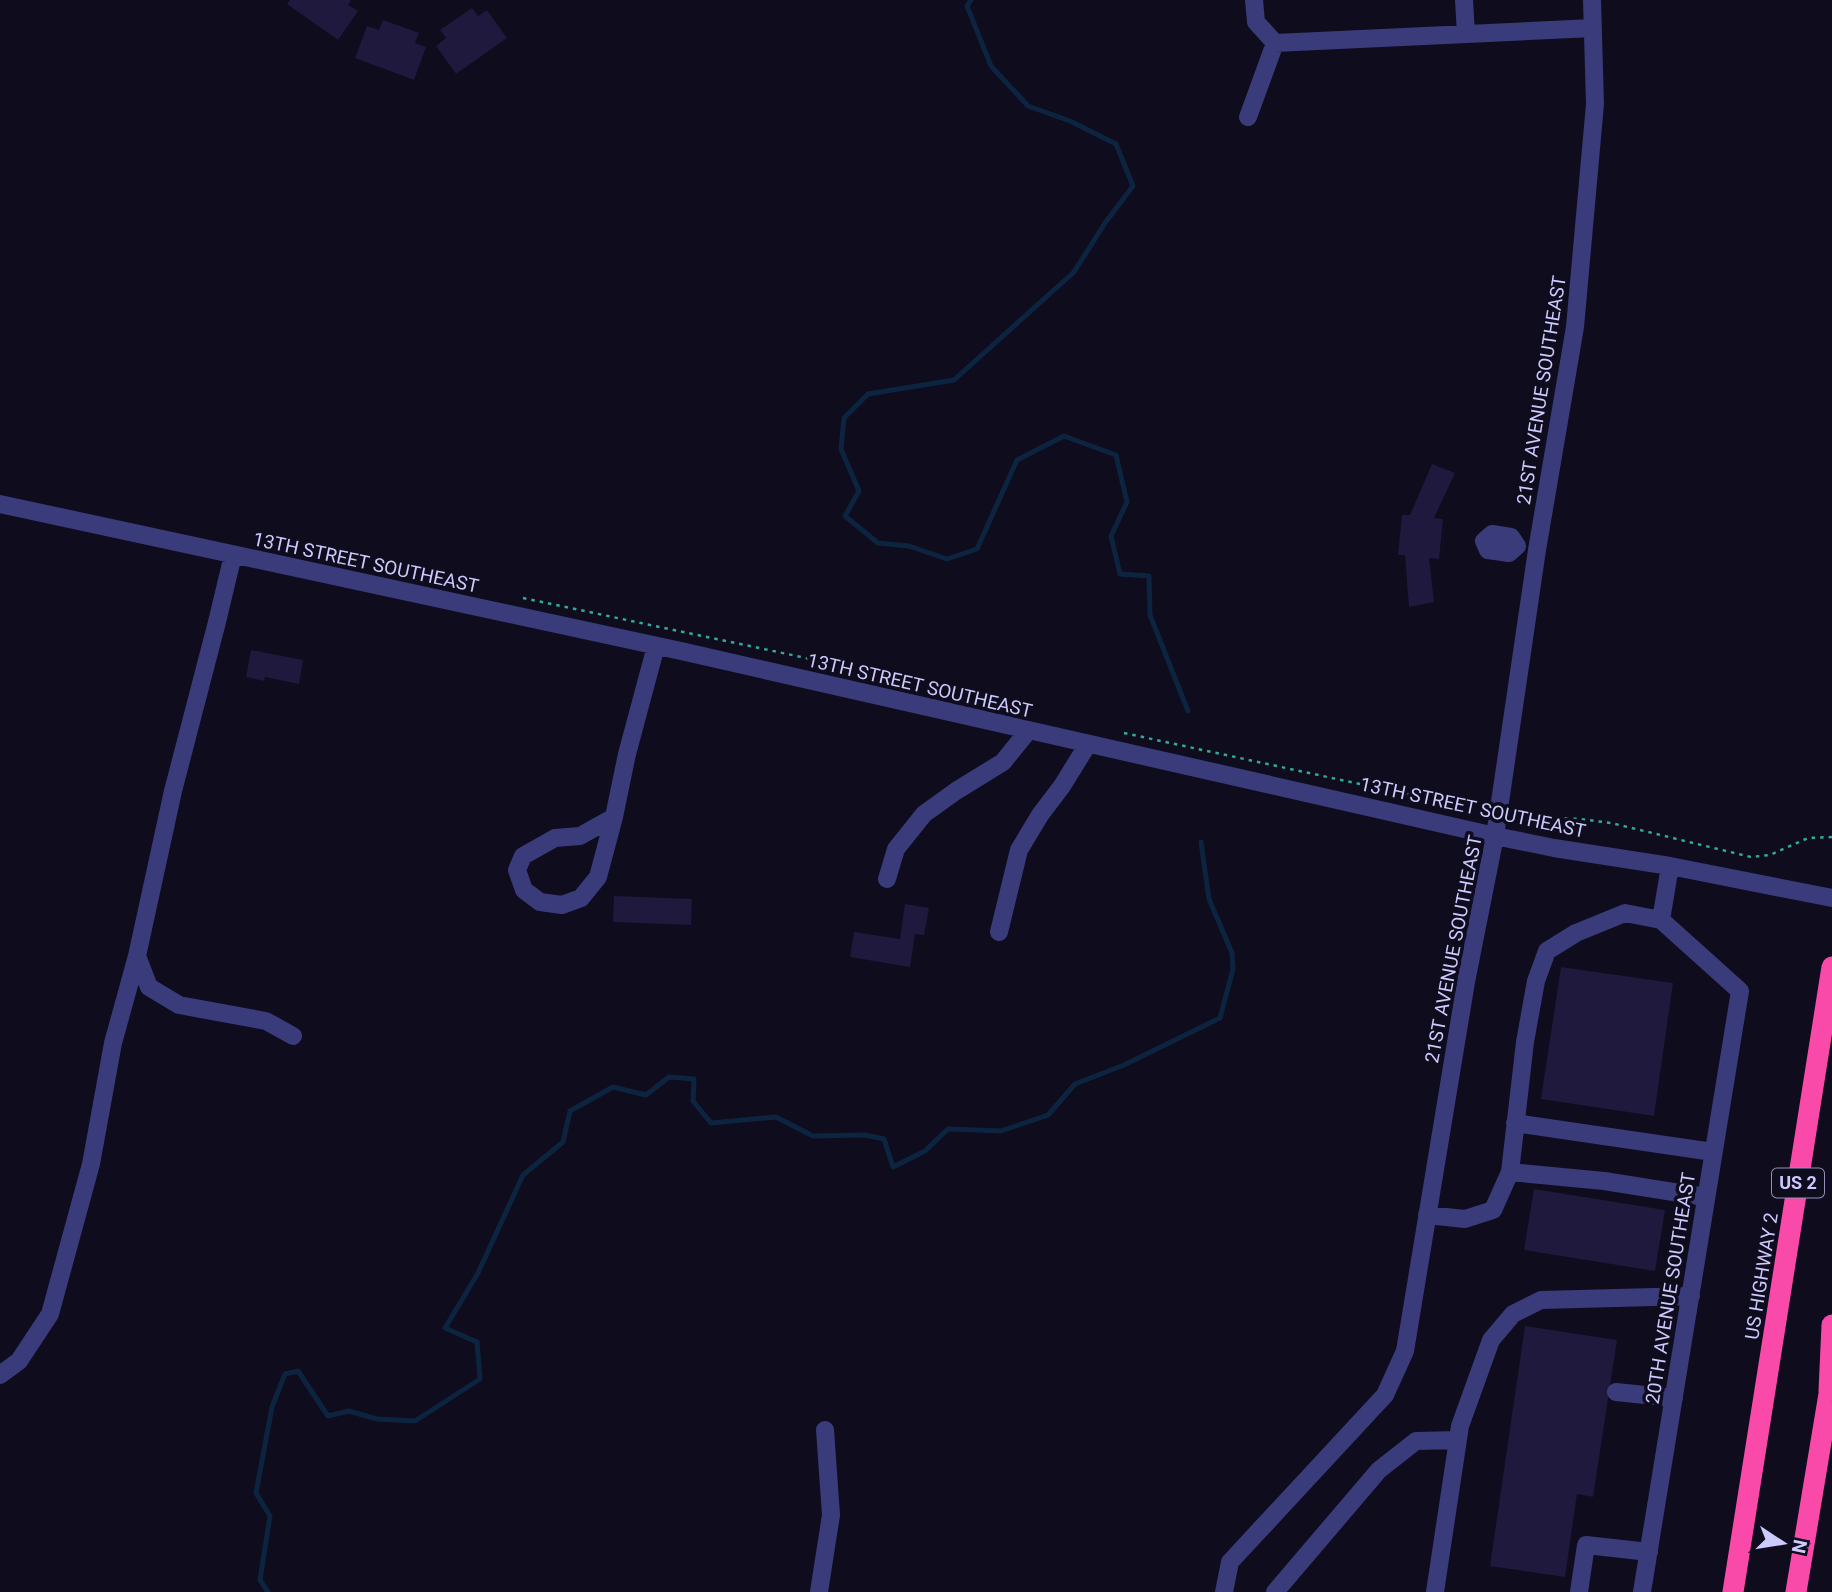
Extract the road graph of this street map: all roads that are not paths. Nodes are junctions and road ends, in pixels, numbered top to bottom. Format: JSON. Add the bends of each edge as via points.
{"nodes":[{"id":1,"x":1254,"y":0,"type":"edge"},
{"id":2,"x":1464,"y":0,"type":"edge"},
{"id":3,"x":1592,"y":0,"type":"edge"},
{"id":4,"x":1593,"y":28,"type":"junction"},
{"id":5,"x":1466,"y":34,"type":"junction"},
{"id":6,"x":1275,"y":43,"type":"junction"},
{"id":7,"x":1248,"y":117,"type":"dead end"},
{"id":8,"x":0,"y":505,"type":"edge"},
{"id":9,"x":1482,"y":540,"type":"dead end"},
{"id":10,"x":1537,"y":550,"type":"junction"},
{"id":11,"x":233,"y":555,"type":"junction"},
{"id":12,"x":656,"y":646,"type":"junction"},
{"id":13,"x":1028,"y":731,"type":"junction"},
{"id":14,"x":1088,"y":744,"type":"junction"},
{"id":15,"x":614,"y":817,"type":"junction"},
{"id":16,"x":1495,"y":836,"type":"junction"},
{"id":17,"x":1670,"y":866,"type":"junction"},
{"id":18,"x":887,"y":878,"type":"dead end"},
{"id":19,"x":1832,"y":898,"type":"edge"},
{"id":20,"x":1661,"y":920,"type":"junction"},
{"id":21,"x":999,"y":932,"type":"dead end"},
{"id":22,"x":137,"y":956,"type":"junction"},
{"id":23,"x":1832,"y":967,"type":"edge"},
{"id":24,"x":293,"y":1037,"type":"dead end"},
{"id":25,"x":1515,"y":1123,"type":"junction"},
{"id":26,"x":1713,"y":1152,"type":"junction"},
{"id":27,"x":1510,"y":1172,"type":"junction"},
{"id":28,"x":1705,"y":1197,"type":"junction"},
{"id":29,"x":1427,"y":1215,"type":"junction"},
{"id":30,"x":1691,"y":1296,"type":"junction"},
{"id":31,"x":1832,"y":1325,"type":"edge"},
{"id":32,"x":0,"y":1375,"type":"edge"},
{"id":33,"x":1830,"y":1386,"type":"edge"},
{"id":34,"x":1616,"y":1392,"type":"dead end"},
{"id":35,"x":1674,"y":1398,"type":"junction"},
{"id":36,"x":825,"y":1430,"type":"dead end"},
{"id":37,"x":1458,"y":1440,"type":"junction"},
{"id":38,"x":1648,"y":1552,"type":"junction"},
{"id":39,"x":819,"y":1592,"type":"edge"},
{"id":40,"x":1224,"y":1592,"type":"edge"},
{"id":41,"x":1275,"y":1592,"type":"edge"},
{"id":42,"x":1435,"y":1592,"type":"edge"},
{"id":43,"x":1579,"y":1592,"type":"edge"},
{"id":44,"x":1642,"y":1592,"type":"edge"},
{"id":45,"x":1733,"y":1592,"type":"edge"},
{"id":46,"x":1796,"y":1592,"type":"edge"}],
"edges":[{"from":1,"to":6,"type":"street","via":[[1256,22]]},
{"from":2,"to":5,"type":"street"},
{"from":3,"to":4,"type":"street","name":"21ST AVENUE SOUTHEAST"},
{"from":4,"to":5,"type":"street"},
{"from":4,"to":10,"type":"street","name":"21ST AVENUE SOUTHEAST","via":[[1595,104],[1575,327]]},
{"from":5,"to":6,"type":"street"},
{"from":6,"to":7,"type":"street"},
{"from":8,"to":11,"type":"street","name":"13TH STREET SOUTHEAST"},
{"from":9,"to":10,"type":"street","via":[[1488,550],[1509,553],[1517,546]]},
{"from":10,"to":16,"type":"street","name":"21ST AVENUE SOUTHEAST"},
{"from":11,"to":12,"type":"street","name":"13TH STREET SOUTHEAST"},
{"from":11,"to":22,"type":"street"},
{"from":12,"to":13,"type":"street","name":"13TH STREET SOUTHEAST"},
{"from":12,"to":15,"type":"street"},
{"from":13,"to":14,"type":"street","name":"13TH STREET SOUTHEAST"},
{"from":13,"to":18,"type":"street","via":[[1003,762],[924,814],[896,849]]},
{"from":14,"to":16,"type":"street","name":"13TH STREET SOUTHEAST"},
{"from":14,"to":21,"type":"street","via":[[1019,850]]},
{"from":15,"to":15,"type":"street","via":[[598,877],[581,898],[562,905],[540,902],[524,890],[517,870],[523,856],[555,838],[580,836]]},
{"from":16,"to":17,"type":"street","name":"13TH STREET SOUTHEAST"},
{"from":16,"to":29,"type":"street","name":"21ST AVENUE SOUTHEAST"},
{"from":17,"to":19,"type":"street","name":"13TH STREET SOUTHEAST"},
{"from":17,"to":20,"type":"street"},
{"from":20,"to":25,"type":"street","via":[[1625,913],[1547,951],[1536,981]]},
{"from":20,"to":26,"type":"street","name":"20TH AVENUE SOUTHEAST","via":[[1740,991]]},
{"from":22,"to":24,"type":"street","via":[[149,987],[179,1005],[266,1021]]},
{"from":22,"to":32,"type":"street","via":[[113,1043],[91,1164],[50,1314],[19,1361]]},
{"from":23,"to":45,"type":"highway","name":"US HIGHWAY 2","number":"US 2"},
{"from":25,"to":26,"type":"street"},
{"from":25,"to":27,"type":"street"},
{"from":26,"to":28,"type":"street","name":"20TH AVENUE SOUTHEAST"},
{"from":27,"to":28,"type":"street"},
{"from":27,"to":29,"type":"street","via":[[1493,1210],[1465,1219]]},
{"from":28,"to":30,"type":"street","name":"20TH AVENUE SOUTHEAST"},
{"from":29,"to":40,"type":"street","name":"21ST AVENUE SOUTHEAST","via":[[1405,1351],[1385,1395],[1230,1562]]},
{"from":30,"to":35,"type":"street","name":"20TH AVENUE SOUTHEAST"},
{"from":30,"to":37,"type":"street","via":[[1541,1300],[1513,1314],[1491,1340]]},
{"from":31,"to":33,"type":"highway"},
{"from":33,"to":46,"type":"highway"},
{"from":34,"to":35,"type":"street"},
{"from":35,"to":38,"type":"street","name":"20TH AVENUE SOUTHEAST"},
{"from":36,"to":39,"type":"street","via":[[831,1515]]},
{"from":37,"to":41,"type":"street","via":[[1416,1441],[1380,1470]]},
{"from":37,"to":42,"type":"street"},
{"from":38,"to":43,"type":"street","via":[[1578,1544]]},
{"from":38,"to":44,"type":"street","name":"20TH AVENUE SOUTHEAST"}]}
